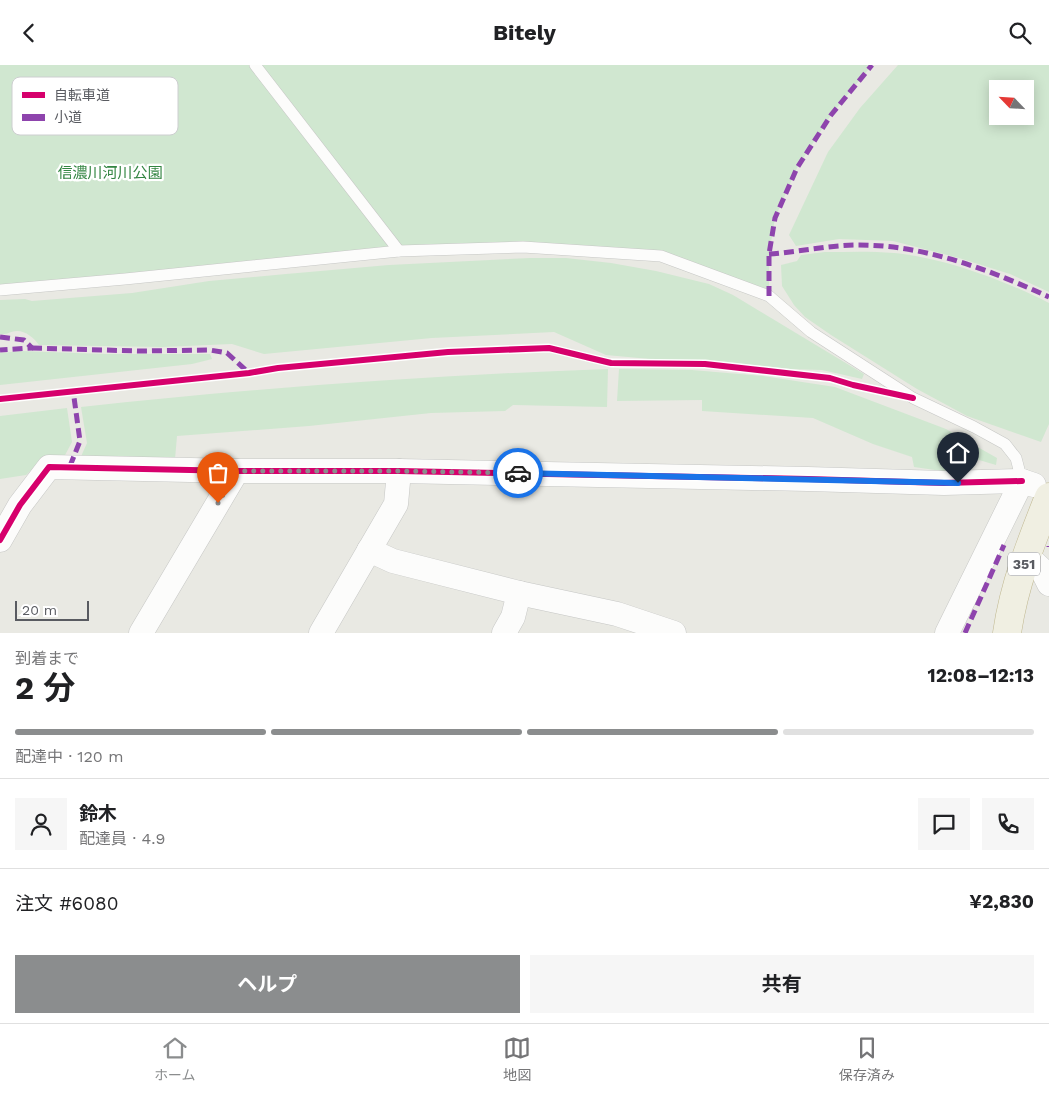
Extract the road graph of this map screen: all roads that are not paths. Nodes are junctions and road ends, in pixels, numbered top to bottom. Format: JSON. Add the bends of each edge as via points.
{"nodes":[{"id":1,"x":255,"y":65,"type":"edge"},
{"id":2,"x":399,"y":251,"type":"junction"},
{"id":3,"x":0,"y":290,"type":"edge"},
{"id":4,"x":237,"y":471,"type":"junction"},
{"id":5,"x":399,"y":471,"type":"junction"},
{"id":6,"x":1022,"y":481,"type":"junction"},
{"id":7,"x":1049,"y":492,"type":"edge"},
{"id":8,"x":1049,"y":497,"type":"edge"},
{"id":9,"x":10,"y":504,"type":"edge"},
{"id":10,"x":0,"y":540,"type":"edge"},
{"id":11,"x":369,"y":550,"type":"junction"},
{"id":12,"x":1026,"y":555,"type":"junction"},
{"id":13,"x":1049,"y":584,"type":"edge"},
{"id":14,"x":519,"y":593,"type":"junction"},
{"id":15,"x":141,"y":633,"type":"edge"},
{"id":16,"x":321,"y":633,"type":"edge"},
{"id":17,"x":504,"y":633,"type":"edge"},
{"id":18,"x":674,"y":633,"type":"edge"},
{"id":19,"x":947,"y":633,"type":"edge"},
{"id":20,"x":1007,"y":633,"type":"edge"}],
"edges":[{"from":1,"to":2,"type":"lane"},
{"from":2,"to":3,"type":"lane"},
{"from":2,"to":6,"type":"lane","via":[[523,247],[661,256],[760,292],[811,332],[913,398],[1005,445],[1016,459]]},
{"from":4,"to":5,"type":"street"},
{"from":4,"to":9,"type":"street","via":[[49,467]]},
{"from":4,"to":15,"type":"street"},
{"from":5,"to":6,"type":"street","via":[[944,483]]},
{"from":5,"to":11,"type":"street","via":[[396,504]]},
{"from":6,"to":7,"type":"street"},
{"from":6,"to":19,"type":"street"},
{"from":8,"to":12,"type":"highway","number":"351"},
{"from":9,"to":10,"type":"street"},
{"from":11,"to":14,"type":"street","via":[[393,561]]},
{"from":11,"to":16,"type":"street"},
{"from":12,"to":13,"type":"street","via":[[1042,570]]},
{"from":12,"to":20,"type":"highway","number":"351","via":[[1011,606]]},
{"from":14,"to":17,"type":"street","via":[[513,617]]},
{"from":14,"to":18,"type":"street","via":[[617,614]]}]}
